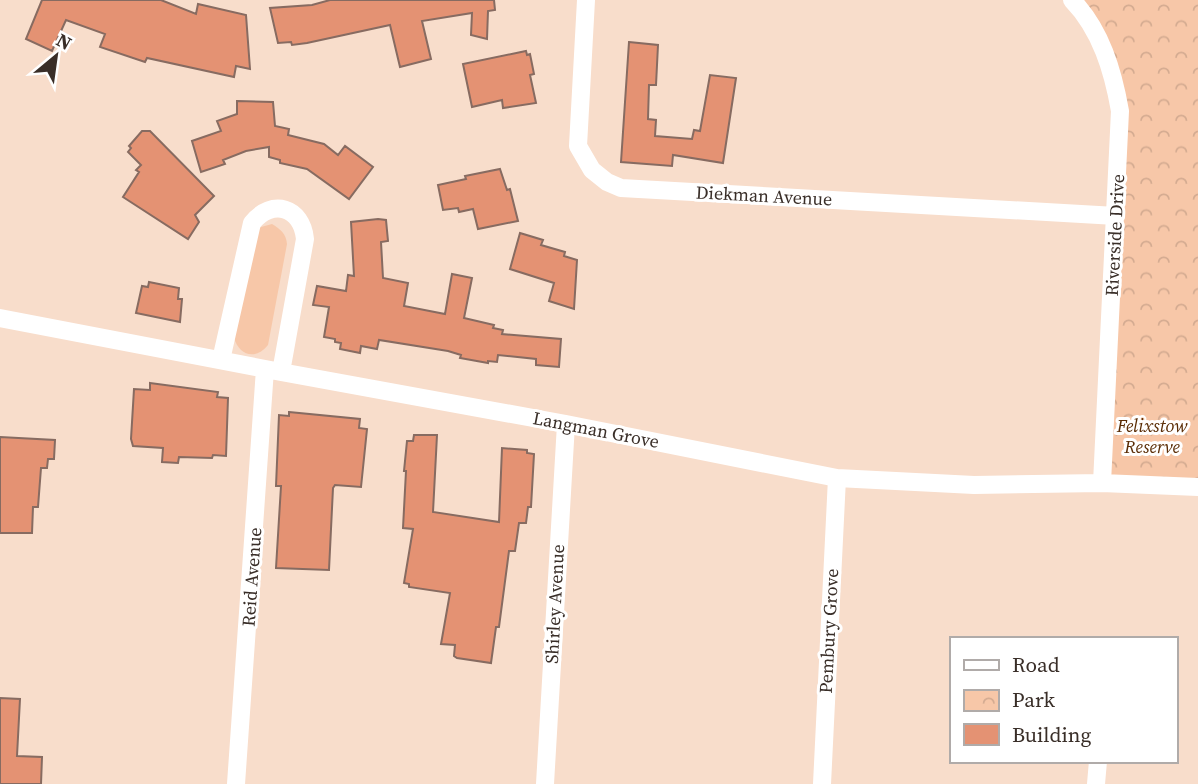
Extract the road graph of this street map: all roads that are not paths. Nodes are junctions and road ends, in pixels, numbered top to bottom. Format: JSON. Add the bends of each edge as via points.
{"nodes":[{"id":1,"x":586,"y":0,"type":"edge"},
{"id":2,"x":1072,"y":0,"type":"edge"},
{"id":3,"x":1116,"y":216,"type":"junction"},
{"id":4,"x":0,"y":318,"type":"edge"},
{"id":5,"x":221,"y":360,"type":"junction"},
{"id":6,"x":273,"y":371,"type":"junction"},
{"id":7,"x":566,"y":424,"type":"junction"},
{"id":8,"x":836,"y":478,"type":"junction"},
{"id":9,"x":1102,"y":483,"type":"junction"},
{"id":10,"x":1198,"y":486,"type":"edge"},
{"id":11,"x":1098,"y":763,"type":"edge"},
{"id":12,"x":236,"y":784,"type":"edge"},
{"id":13,"x":545,"y":784,"type":"edge"},
{"id":14,"x":822,"y":784,"type":"edge"},
{"id":15,"x":1097,"y":784,"type":"edge"}],
"edges":[{"from":1,"to":3,"type":"street","name":"Diekman Avenue","via":[[578,146],[592,170],[621,188]]},
{"from":2,"to":3,"type":"street","name":"Riverside Drive","via":[[1103,47],[1114,76],[1120,111]]},
{"from":3,"to":9,"type":"street","name":"Riverside Drive"},
{"from":4,"to":5,"type":"street","name":"Langman Grove"},
{"from":5,"to":6,"type":"street","name":"Langman Grove"},
{"from":5,"to":6,"type":"street","name":"Reid Avenue","via":[[252,223],[269,209],[283,209],[298,217],[305,239]]},
{"from":6,"to":7,"type":"street","name":"Langman Grove"},
{"from":6,"to":12,"type":"street","name":"Reid Avenue"},
{"from":7,"to":8,"type":"street","name":"Langman Grove"},
{"from":7,"to":13,"type":"street","name":"Shirley Avenue"},
{"from":8,"to":9,"type":"street","name":"Langman Grove","via":[[974,485]]},
{"from":8,"to":14,"type":"street","name":"Pembury Grove"},
{"from":9,"to":10,"type":"street","name":"Langman Grove"},
{"from":11,"to":15,"type":"street"}]}
